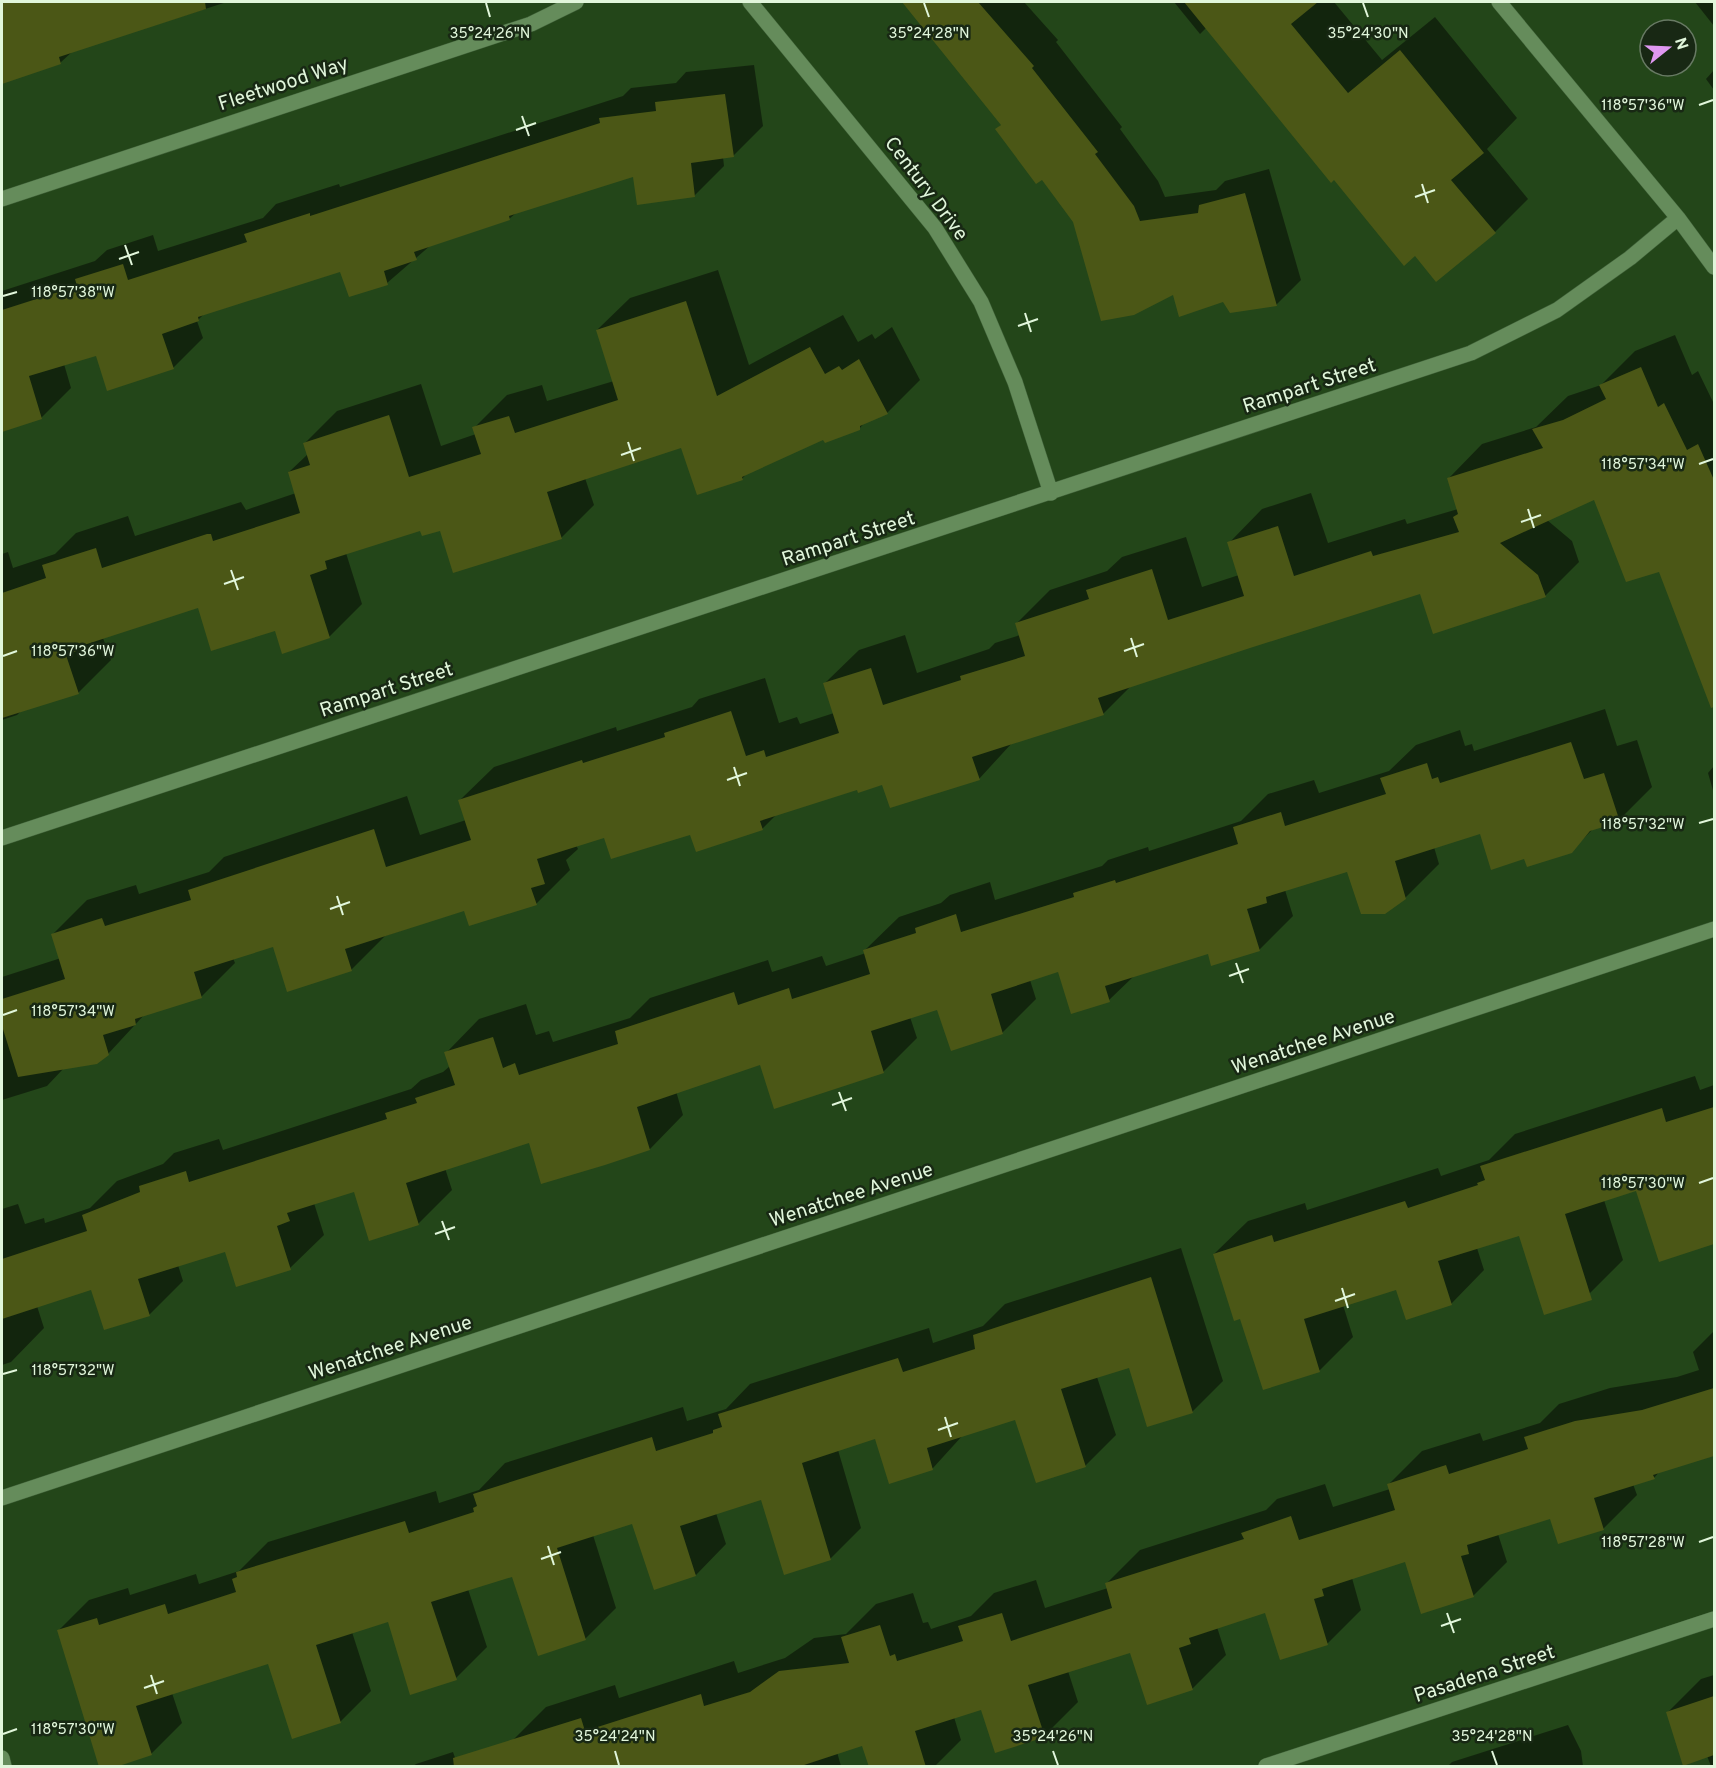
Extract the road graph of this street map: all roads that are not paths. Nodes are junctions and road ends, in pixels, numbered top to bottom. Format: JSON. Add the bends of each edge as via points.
{"nodes":[{"id":1,"x":576,"y":2,"type":"edge"},
{"id":2,"x":750,"y":2,"type":"edge"},
{"id":3,"x":1500,"y":2,"type":"edge"},
{"id":4,"x":2,"y":199,"type":"edge"},
{"id":5,"x":1678,"y":218,"type":"junction"},
{"id":6,"x":1714,"y":267,"type":"edge"},
{"id":7,"x":1051,"y":493,"type":"junction"},
{"id":8,"x":2,"y":838,"type":"edge"},
{"id":9,"x":1714,"y":929,"type":"edge"},
{"id":10,"x":2,"y":1498,"type":"edge"},
{"id":11,"x":1714,"y":1619,"type":"edge"},
{"id":12,"x":2,"y":1758,"type":"edge"},
{"id":13,"x":1287,"y":1763,"type":"edge"},
{"id":14,"x":4,"y":1767,"type":"edge"},
{"id":15,"x":1266,"y":1767,"type":"edge"}],
"edges":[{"from":1,"to":4,"type":"street","name":"Fleetwood Way","via":[[531,24]]},
{"from":2,"to":7,"type":"street","name":"Century Drive","via":[[935,228],[981,302],[1015,382]]},
{"from":3,"to":5,"type":"street"},
{"from":5,"to":6,"type":"street"},
{"from":5,"to":7,"type":"street","name":"Rampart Street","via":[[1557,310],[1471,353]]},
{"from":7,"to":8,"type":"street","name":"Rampart Street"},
{"from":9,"to":10,"type":"street","name":"Wenatchee Avenue"},
{"from":11,"to":13,"type":"street","name":"Pasadena Street"},
{"from":12,"to":14,"type":"street"},
{"from":13,"to":15,"type":"street","name":"Pasadena Street"}]}
